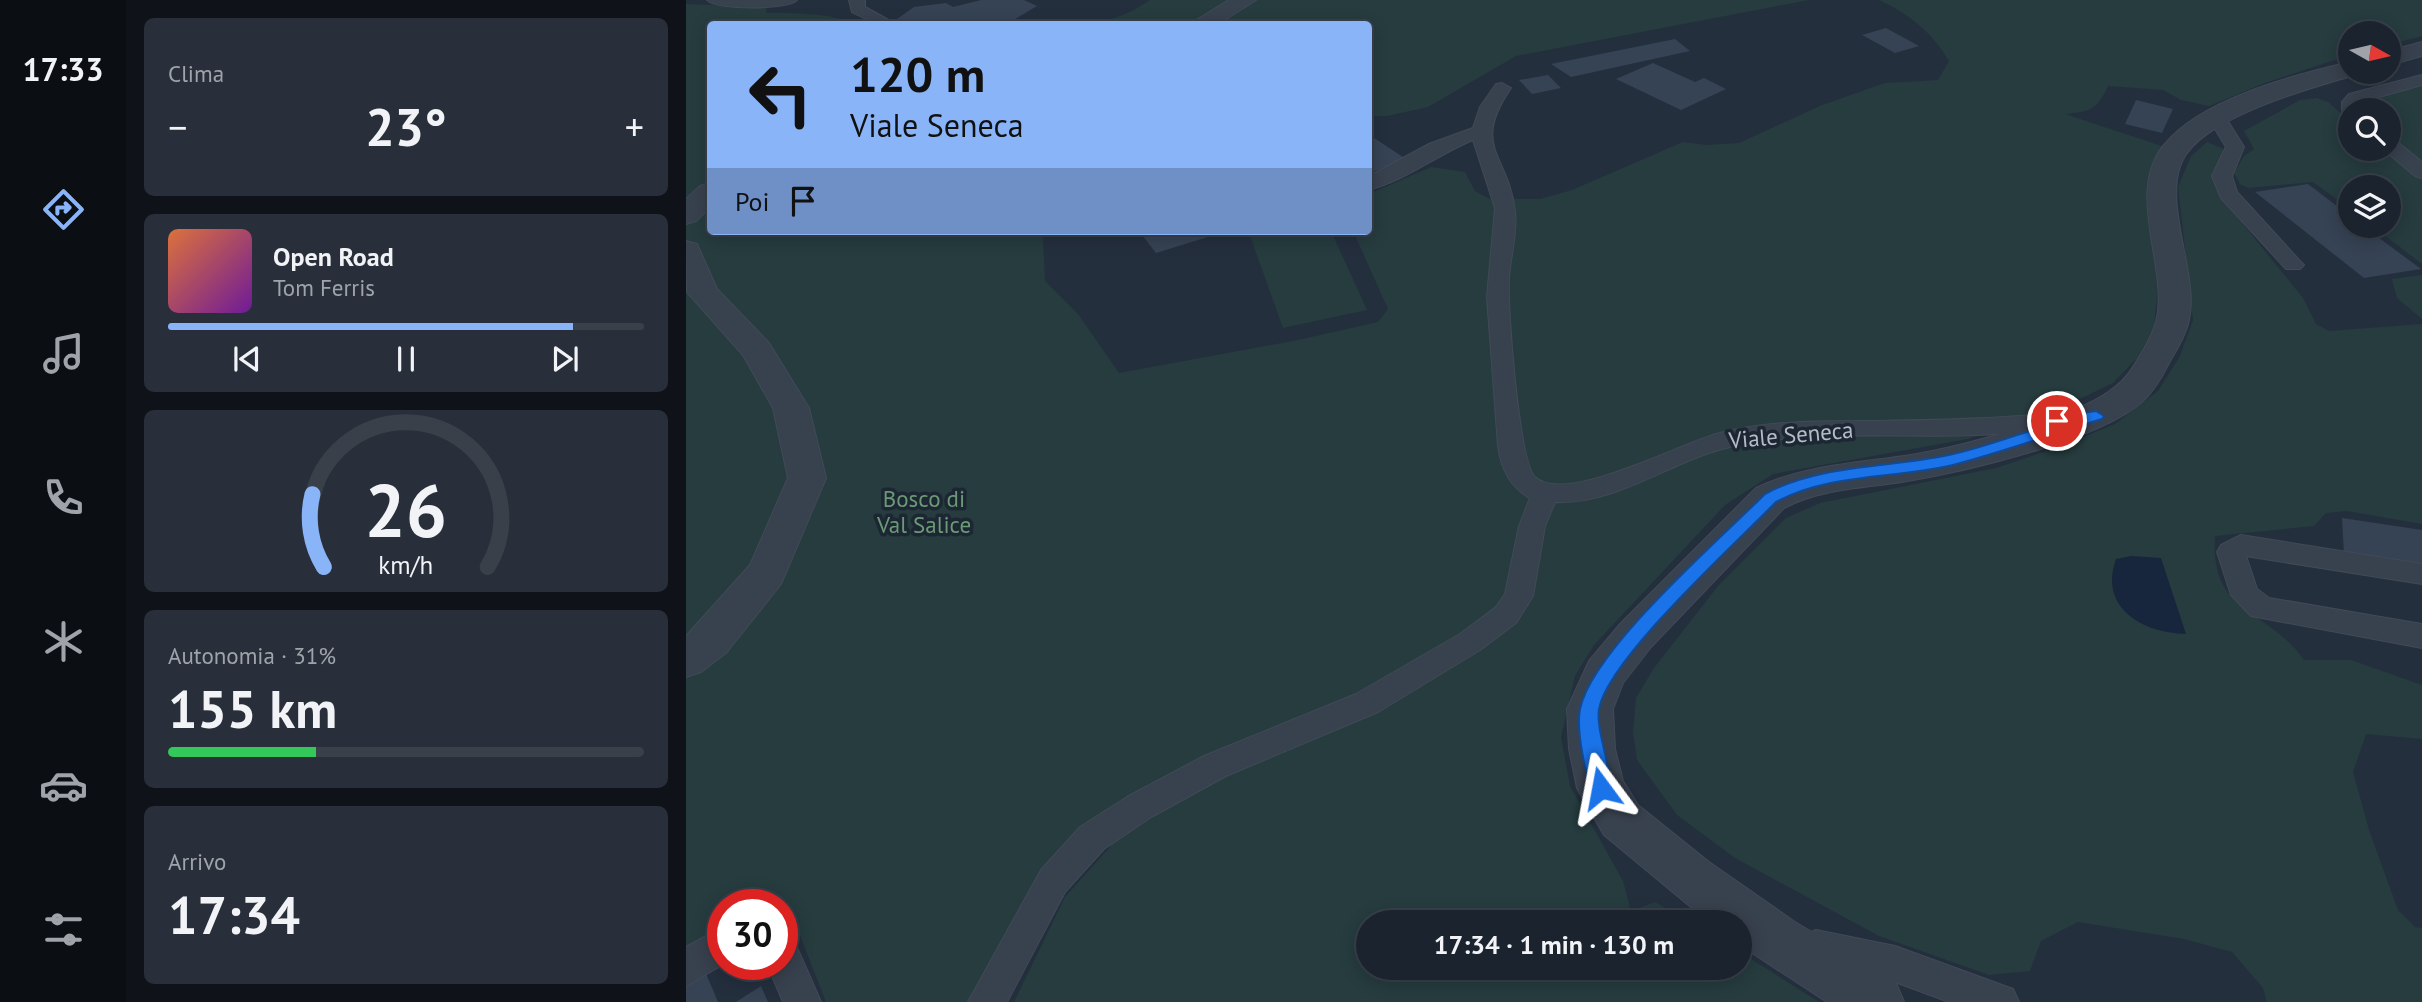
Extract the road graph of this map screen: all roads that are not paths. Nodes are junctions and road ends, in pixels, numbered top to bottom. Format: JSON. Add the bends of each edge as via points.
{"nodes":[{"id":1,"x":718,"y":0,"type":"edge"},
{"id":2,"x":804,"y":0,"type":"edge"},
{"id":3,"x":857,"y":0,"type":"edge"},
{"id":4,"x":1245,"y":0,"type":"edge"},
{"id":5,"x":783,"y":6,"type":"edge"},
{"id":6,"x":882,"y":21,"type":"edge"},
{"id":7,"x":1207,"y":21,"type":"edge"},
{"id":8,"x":2422,"y":49,"type":"edge"},
{"id":9,"x":2401,"y":55,"type":"edge"},
{"id":10,"x":2338,"y":73,"type":"edge"},
{"id":11,"x":2422,"y":80,"type":"edge"},
{"id":12,"x":1502,"y":88,"type":"dead end"},
{"id":13,"x":2355,"y":98,"type":"edge"},
{"id":14,"x":2218,"y":119,"type":"junction"},
{"id":15,"x":1478,"y":132,"type":"junction"},
{"id":16,"x":2401,"y":154,"type":"edge"},
{"id":17,"x":2422,"y":172,"type":"edge"},
{"id":18,"x":1372,"y":182,"type":"edge"},
{"id":19,"x":707,"y":195,"type":"edge"},
{"id":20,"x":686,"y":215,"type":"edge"},
{"id":21,"x":686,"y":250,"type":"edge"},
{"id":22,"x":2293,"y":265,"type":"dead end"},
{"id":23,"x":1504,"y":374,"type":"joint"},
{"id":24,"x":2096,"y":416,"type":"junction"},
{"id":25,"x":1545,"y":494,"type":"junction"},
{"id":26,"x":2422,"y":574,"type":"edge"},
{"id":27,"x":2422,"y":636,"type":"edge"},
{"id":28,"x":686,"y":660,"type":"edge"},
{"id":29,"x":1776,"y":940,"type":"junction"},
{"id":30,"x":707,"y":954,"type":"edge"},
{"id":31,"x":686,"y":968,"type":"edge"},
{"id":32,"x":792,"y":980,"type":"edge"},
{"id":33,"x":802,"y":1002,"type":"edge"},
{"id":34,"x":987,"y":1002,"type":"edge"},
{"id":35,"x":1877,"y":1002,"type":"edge"},
{"id":36,"x":2000,"y":1002,"type":"edge"}],
"edges":[{"from":1,"to":5,"type":"street"},
{"from":2,"to":5,"type":"street"},
{"from":3,"to":6,"type":"lane","via":[[857,9]]},
{"from":4,"to":7,"type":"street"},
{"from":8,"to":9,"type":"street"},
{"from":10,"to":14,"type":"street","name":"Viale Seneca","via":[[2260,97]]},
{"from":11,"to":13,"type":"lane"},
{"from":12,"to":15,"type":"lane","via":[[1485,110]]},
{"from":14,"to":22,"type":"lane","via":[[2235,147],[2222,176],[2228,194]]},
{"from":14,"to":24,"type":"street","name":"Viale Seneca","via":[[2174,150],[2166,168],[2167,241],[2175,280],[2175,309],[2168,336],[2138,387]]},
{"from":15,"to":18,"type":"lane"},
{"from":15,"to":23,"type":"lane","via":[[1500,183],[1506,212],[1498,297]]},
{"from":16,"to":17,"type":"lane"},
{"from":19,"to":20,"type":"street"},
{"from":21,"to":28,"type":"street","via":[[703,292],[757,350],[792,408],[807,478],[767,573],[711,641]]},
{"from":23,"to":25,"type":"lane","via":[[1514,462],[1527,484]]},
{"from":24,"to":25,"type":"lane","name":"Viale Seneca","via":[[2011,425],[1765,432],[1718,441],[1580,492]]},
{"from":24,"to":29,"type":"street","name":"Viale Seneca","via":[[1951,460],[1790,488],[1770,498],[1636,635],[1605,674],[1590,709],[1592,749],[1601,788],[1621,820],[1691,879]]},
{"from":25,"to":34,"type":"lane","via":[[1532,526],[1518,596],[1506,615],[1471,642],[1367,703],[1215,766],[1092,838],[1053,881]]},
{"from":26,"to":27,"type":"lane","via":[[2250,546],[2241,545],[2231,552],[2245,595],[2261,608]]},
{"from":29,"to":35,"type":"street","name":"Viale Seneca"},
{"from":29,"to":36,"type":"lane","via":[[1895,964]]},
{"from":30,"to":31,"type":"lane"},
{"from":32,"to":33,"type":"lane"}]}
